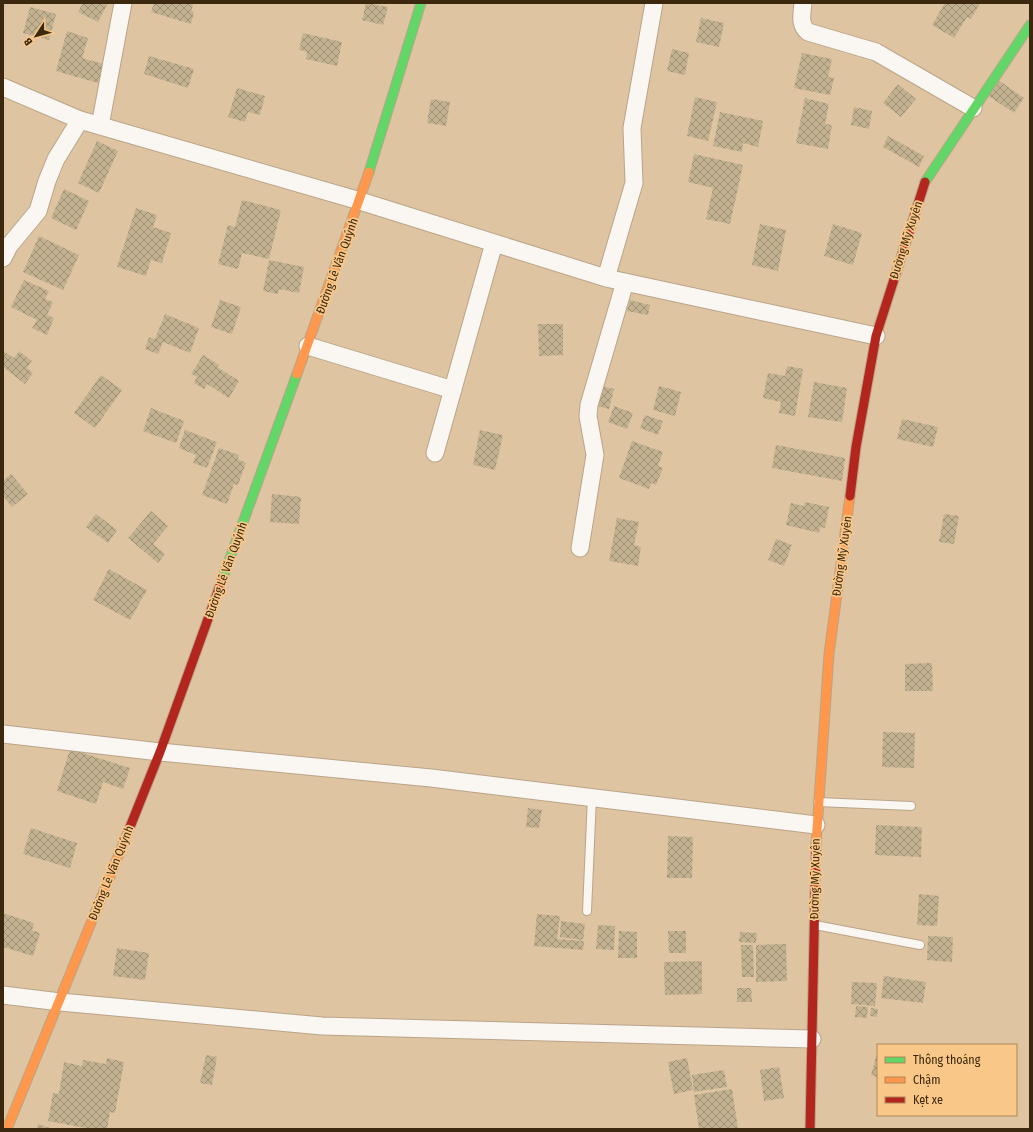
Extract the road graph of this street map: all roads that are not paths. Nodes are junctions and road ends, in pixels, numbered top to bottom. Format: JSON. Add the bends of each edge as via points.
{"nodes":[{"id":1,"x":122,"y":3,"type":"edge"},
{"id":2,"x":421,"y":3,"type":"edge"},
{"id":3,"x":654,"y":3,"type":"edge"},
{"id":4,"x":803,"y":3,"type":"edge"},
{"id":5,"x":1030,"y":25,"type":"edge"},
{"id":6,"x":3,"y":87,"type":"edge"},
{"id":7,"x":973,"y":108,"type":"junction"},
{"id":8,"x":80,"y":120,"type":"junction"},
{"id":9,"x":100,"y":126,"type":"junction"},
{"id":10,"x":360,"y":202,"type":"junction"},
{"id":11,"x":494,"y":243,"type":"junction"},
{"id":12,"x":3,"y":258,"type":"edge"},
{"id":13,"x":606,"y":278,"type":"junction"},
{"id":14,"x":625,"y":282,"type":"junction"},
{"id":15,"x":876,"y":336,"type":"junction"},
{"id":16,"x":308,"y":346,"type":"junction"},
{"id":17,"x":453,"y":390,"type":"junction"},
{"id":18,"x":435,"y":453,"type":"dead end"},
{"id":19,"x":580,"y":548,"type":"dead end"},
{"id":20,"x":3,"y":734,"type":"edge"},
{"id":21,"x":160,"y":752,"type":"junction"},
{"id":22,"x":592,"y":797,"type":"junction"},
{"id":23,"x":818,"y":802,"type":"junction"},
{"id":24,"x":911,"y":806,"type":"dead end"},
{"id":25,"x":816,"y":825,"type":"junction"},
{"id":26,"x":587,"y":911,"type":"dead end"},
{"id":27,"x":815,"y":925,"type":"junction"},
{"id":28,"x":920,"y":945,"type":"dead end"},
{"id":29,"x":3,"y":996,"type":"edge"},
{"id":30,"x":60,"y":1002,"type":"junction"},
{"id":31,"x":812,"y":1039,"type":"junction"},
{"id":32,"x":7,"y":1129,"type":"edge"},
{"id":33,"x":810,"y":1129,"type":"edge"}],
"edges":[{"from":1,"to":9,"type":"street"},
{"from":2,"to":10,"type":"street","name":"Đường Lê Văn Quýnh"},
{"from":3,"to":13,"type":"street","via":[[632,128],[633,187]]},
{"from":4,"to":7,"type":"street","via":[[801,23],[808,32],[876,52]]},
{"from":5,"to":7,"type":"street","name":"Đường Mỹ Xuyên"},
{"from":6,"to":8,"type":"street"},
{"from":7,"to":15,"type":"street","name":"Đường Mỹ Xuyên","via":[[924,183]]},
{"from":8,"to":9,"type":"street"},
{"from":8,"to":12,"type":"street","via":[[56,159],[38,211],[9,246]]},
{"from":9,"to":10,"type":"street"},
{"from":10,"to":11,"type":"street"},
{"from":10,"to":16,"type":"street","name":"Đường Lê Văn Quýnh"},
{"from":11,"to":13,"type":"street"},
{"from":11,"to":17,"type":"street"},
{"from":13,"to":14,"type":"street"},
{"from":14,"to":15,"type":"street"},
{"from":14,"to":19,"type":"street","via":[[589,405],[588,416],[595,455]]},
{"from":15,"to":23,"type":"street","name":"Đường Mỹ Xuyên","via":[[856,447],[829,654]]},
{"from":16,"to":17,"type":"street"},
{"from":16,"to":21,"type":"street","name":"Đường Lê Văn Quýnh"},
{"from":17,"to":18,"type":"street"},
{"from":20,"to":21,"type":"street"},
{"from":21,"to":22,"type":"street","via":[[431,778]]},
{"from":21,"to":30,"type":"street","name":"Đường Lê Văn Quýnh"},
{"from":22,"to":25,"type":"street"},
{"from":22,"to":26,"type":"lane"},
{"from":23,"to":24,"type":"lane"},
{"from":23,"to":25,"type":"street","name":"Đường Mỹ Xuyên"},
{"from":25,"to":27,"type":"street","name":"Đường Mỹ Xuyên"},
{"from":27,"to":28,"type":"lane"},
{"from":27,"to":31,"type":"street","name":"Đường Mỹ Xuyên"},
{"from":29,"to":30,"type":"street"},
{"from":30,"to":31,"type":"street","via":[[322,1026]]},
{"from":30,"to":32,"type":"street","name":"Đường Lê Văn Quýnh"},
{"from":31,"to":33,"type":"street","name":"Đường Mỹ Xuyên"}]}
